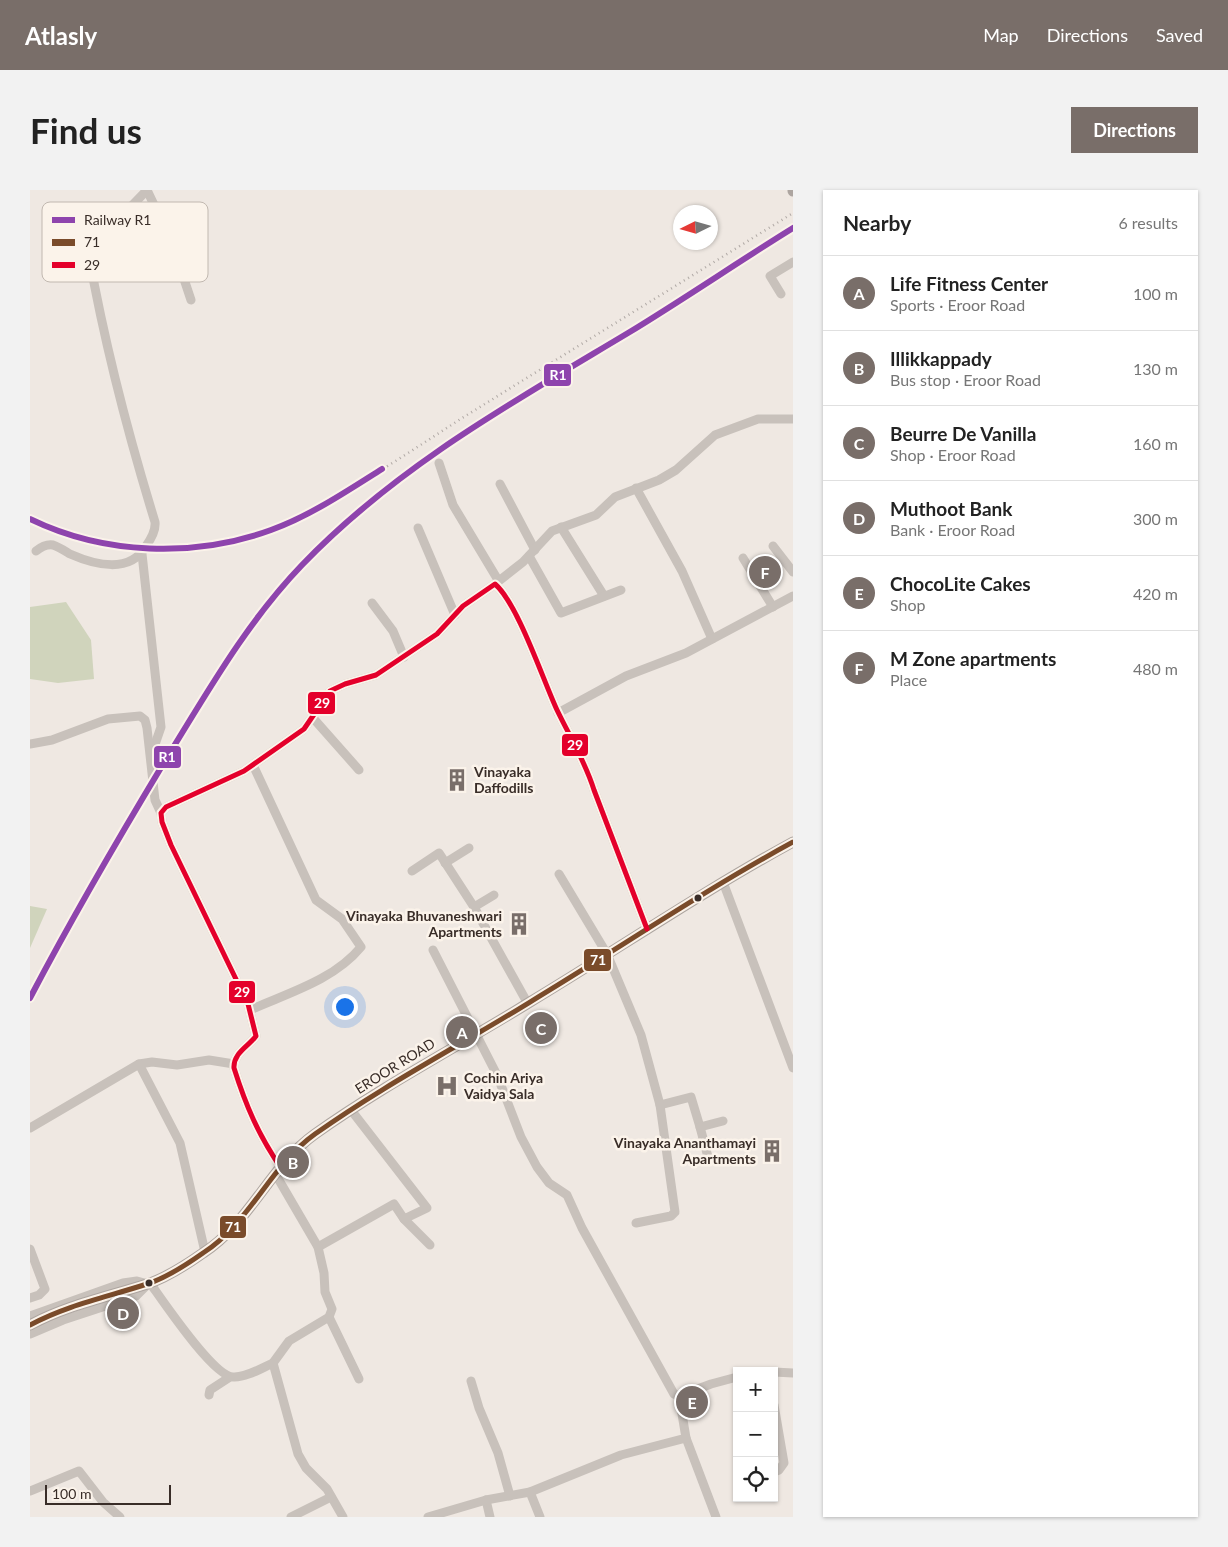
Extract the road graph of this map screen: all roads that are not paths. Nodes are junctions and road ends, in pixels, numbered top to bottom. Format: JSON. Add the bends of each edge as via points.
{"nodes":[{"id":1,"x":147,"y":190,"type":"edge"},
{"id":2,"x":135,"y":202,"type":"edge"},
{"id":3,"x":153,"y":202,"type":"edge"},
{"id":4,"x":793,"y":262,"type":"edge"},
{"id":5,"x":94,"y":282,"type":"edge"},
{"id":6,"x":185,"y":282,"type":"edge"},
{"id":7,"x":781,"y":294,"type":"dead end"},
{"id":8,"x":191,"y":300,"type":"dead end"},
{"id":9,"x":793,"y":420,"type":"edge"},
{"id":10,"x":439,"y":463,"type":"dead end"},
{"id":11,"x":500,"y":484,"type":"dead end"},
{"id":12,"x":636,"y":488,"type":"junction"},
{"id":13,"x":562,"y":527,"type":"junction"},
{"id":14,"x":418,"y":528,"type":"dead end"},
{"id":15,"x":773,"y":546,"type":"dead end"},
{"id":16,"x":36,"y":551,"type":"dead end"},
{"id":17,"x":532,"y":553,"type":"junction"},
{"id":18,"x":142,"y":554,"type":"junction"},
{"id":19,"x":743,"y":558,"type":"dead end"},
{"id":20,"x":793,"y":572,"type":"edge"},
{"id":21,"x":497,"y":582,"type":"junction"},
{"id":22,"x":621,"y":590,"type":"dead end"},
{"id":23,"x":604,"y":596,"type":"junction"},
{"id":24,"x":793,"y":596,"type":"edge"},
{"id":25,"x":372,"y":603,"type":"dead end"},
{"id":26,"x":773,"y":607,"type":"junction"},
{"id":27,"x":455,"y":615,"type":"junction"},
{"id":28,"x":712,"y":639,"type":"junction"},
{"id":29,"x":404,"y":656,"type":"junction"},
{"id":30,"x":558,"y":713,"type":"junction"},
{"id":31,"x":313,"y":718,"type":"junction"},
{"id":32,"x":30,"y":744,"type":"edge"},
{"id":33,"x":150,"y":760,"type":"junction"},
{"id":34,"x":253,"y":765,"type":"junction"},
{"id":35,"x":359,"y":770,"type":"dead end"},
{"id":36,"x":161,"y":813,"type":"junction"},
{"id":37,"x":793,"y":842,"type":"edge"},
{"id":38,"x":469,"y":848,"type":"dead end"},
{"id":39,"x":446,"y":863,"type":"junction"},
{"id":40,"x":412,"y":871,"type":"dead end"},
{"id":41,"x":559,"y":874,"type":"dead end"},
{"id":42,"x":724,"y":882,"type":"junction"},
{"id":43,"x":494,"y":895,"type":"dead end"},
{"id":44,"x":474,"y":907,"type":"junction"},
{"id":45,"x":647,"y":929,"type":"junction"},
{"id":46,"x":433,"y":950,"type":"dead end"},
{"id":47,"x":607,"y":954,"type":"junction"},
{"id":48,"x":528,"y":1004,"type":"junction"},
{"id":49,"x":250,"y":1010,"type":"junction"},
{"id":50,"x":474,"y":1034,"type":"junction"},
{"id":51,"x":139,"y":1064,"type":"junction"},
{"id":52,"x":234,"y":1064,"type":"junction"},
{"id":53,"x":793,"y":1068,"type":"edge"},
{"id":54,"x":660,"y":1105,"type":"junction"},
{"id":55,"x":351,"y":1110,"type":"junction"},
{"id":56,"x":723,"y":1121,"type":"dead end"},
{"id":57,"x":700,"y":1127,"type":"junction"},
{"id":58,"x":30,"y":1128,"type":"edge"},
{"id":59,"x":708,"y":1157,"type":"dead end"},
{"id":60,"x":278,"y":1171,"type":"junction"},
{"id":61,"x":404,"y":1220,"type":"junction"},
{"id":62,"x":636,"y":1223,"type":"dead end"},
{"id":63,"x":430,"y":1245,"type":"dead end"},
{"id":64,"x":318,"y":1247,"type":"junction"},
{"id":65,"x":30,"y":1249,"type":"edge"},
{"id":66,"x":205,"y":1252,"type":"junction"},
{"id":67,"x":149,"y":1283,"type":"junction"},
{"id":68,"x":30,"y":1298,"type":"edge"},
{"id":69,"x":30,"y":1316,"type":"edge"},
{"id":70,"x":329,"y":1317,"type":"junction"},
{"id":71,"x":30,"y":1325,"type":"edge"},
{"id":72,"x":30,"y":1334,"type":"edge"},
{"id":73,"x":273,"y":1363,"type":"junction"},
{"id":74,"x":778,"y":1372,"type":"edge"},
{"id":75,"x":793,"y":1373,"type":"edge"},
{"id":76,"x":230,"y":1376,"type":"junction"},
{"id":77,"x":733,"y":1378,"type":"edge"},
{"id":78,"x":359,"y":1379,"type":"dead end"},
{"id":79,"x":471,"y":1381,"type":"dead end"},
{"id":80,"x":209,"y":1395,"type":"dead end"},
{"id":81,"x":679,"y":1396,"type":"junction"},
{"id":82,"x":775,"y":1412,"type":"edge"},
{"id":83,"x":686,"y":1438,"type":"junction"},
{"id":84,"x":778,"y":1470,"type":"edge"},
{"id":85,"x":30,"y":1491,"type":"edge"},
{"id":86,"x":530,"y":1492,"type":"junction"},
{"id":87,"x":510,"y":1496,"type":"junction"},
{"id":88,"x":331,"y":1497,"type":"junction"},
{"id":89,"x":486,"y":1500,"type":"junction"},
{"id":90,"x":120,"y":1517,"type":"edge"},
{"id":91,"x":291,"y":1517,"type":"edge"},
{"id":92,"x":343,"y":1517,"type":"edge"},
{"id":93,"x":428,"y":1517,"type":"edge"},
{"id":94,"x":490,"y":1517,"type":"edge"},
{"id":95,"x":540,"y":1517,"type":"edge"},
{"id":96,"x":716,"y":1517,"type":"edge"}],
"edges":[{"from":1,"to":2,"type":"street"},
{"from":1,"to":3,"type":"street"},
{"from":4,"to":7,"type":"street","via":[[770,276]]},
{"from":5,"to":18,"type":"street","via":[[129,436],[155,522],[155,531]]},
{"from":6,"to":8,"type":"street"},
{"from":9,"to":12,"type":"street","via":[[758,419],[715,435],[676,470]]},
{"from":10,"to":21,"type":"street","via":[[453,505]]},
{"from":11,"to":17,"type":"street"},
{"from":12,"to":13,"type":"street","via":[[615,497],[596,515]]},
{"from":12,"to":28,"type":"street","via":[[682,571]]},
{"from":13,"to":17,"type":"street","via":[[552,532]]},
{"from":13,"to":23,"type":"street"},
{"from":14,"to":27,"type":"street"},
{"from":15,"to":20,"type":"street"},
{"from":16,"to":18,"type":"street","via":[[42,546],[52,545],[72,555],[115,566]]},
{"from":17,"to":21,"type":"street"},
{"from":17,"to":23,"type":"street","via":[[561,613]]},
{"from":18,"to":33,"type":"street","via":[[161,727]]},
{"from":19,"to":26,"type":"street"},
{"from":21,"to":27,"type":"street"},
{"from":21,"to":30,"type":"street"},
{"from":22,"to":23,"type":"street"},
{"from":24,"to":26,"type":"street"},
{"from":25,"to":29,"type":"street","via":[[393,631]]},
{"from":26,"to":28,"type":"street"},
{"from":27,"to":29,"type":"street","via":[[437,634]]},
{"from":28,"to":30,"type":"street","via":[[679,656],[626,676]]},
{"from":29,"to":31,"type":"street","via":[[376,675],[330,691]]},
{"from":30,"to":45,"type":"street","via":[[587,767]]},
{"from":31,"to":34,"type":"street","via":[[304,729]]},
{"from":31,"to":35,"type":"street"},
{"from":32,"to":33,"type":"street","via":[[52,740],[108,719],[140,716],[145,720]]},
{"from":33,"to":36,"type":"street","via":[[155,800]]},
{"from":34,"to":36,"type":"street","via":[[166,807]]},
{"from":34,"to":49,"type":"street","via":[[316,900],[342,919],[361,947],[329,975]]},
{"from":36,"to":49,"type":"street","via":[[171,845]]},
{"from":37,"to":42,"type":"main road","name":"EROOR ROAD"},
{"from":38,"to":39,"type":"street"},
{"from":39,"to":40,"type":"street","via":[[439,853]]},
{"from":39,"to":44,"type":"street"},
{"from":41,"to":47,"type":"street"},
{"from":42,"to":45,"type":"main road","name":"EROOR ROAD"},
{"from":42,"to":53,"type":"street"},
{"from":43,"to":44,"type":"street"},
{"from":44,"to":48,"type":"street"},
{"from":45,"to":47,"type":"main road","name":"EROOR ROAD"},
{"from":46,"to":50,"type":"street"},
{"from":47,"to":48,"type":"main road","name":"EROOR ROAD"},
{"from":47,"to":54,"type":"street","via":[[640,1035]]},
{"from":48,"to":50,"type":"main road","name":"EROOR ROAD"},
{"from":49,"to":52,"type":"street","via":[[256,1036],[243,1048]]},
{"from":50,"to":55,"type":"main road","name":"EROOR ROAD"},
{"from":50,"to":81,"type":"street","via":[[497,1075],[521,1137],[537,1167],[549,1183],[567,1195],[602,1266],[674,1394]]},
{"from":51,"to":52,"type":"street","via":[[177,1065],[209,1060]]},
{"from":51,"to":58,"type":"street"},
{"from":51,"to":66,"type":"street","via":[[180,1142]]},
{"from":52,"to":60,"type":"street","via":[[245,1104]]},
{"from":54,"to":57,"type":"street","via":[[691,1097]]},
{"from":54,"to":62,"type":"street","via":[[674,1212],[672,1216]]},
{"from":55,"to":60,"type":"main road","name":"EROOR ROAD","via":[[313,1135]]},
{"from":55,"to":61,"type":"street","via":[[426,1208]]},
{"from":56,"to":57,"type":"street"},
{"from":57,"to":59,"type":"street"},
{"from":60,"to":64,"type":"street"},
{"from":60,"to":66,"type":"main road","name":"EROOR ROAD","via":[[232,1230]]},
{"from":61,"to":63,"type":"street"},
{"from":61,"to":64,"type":"street","via":[[394,1204]]},
{"from":64,"to":70,"type":"street","via":[[325,1292],[332,1309]]},
{"from":65,"to":68,"type":"street","via":[[45,1289]]},
{"from":66,"to":67,"type":"main road","name":"EROOR ROAD"},
{"from":67,"to":69,"type":"street","via":[[123,1283]]},
{"from":67,"to":71,"type":"main road","name":"EROOR ROAD","via":[[54,1312]]},
{"from":67,"to":72,"type":"street","via":[[136,1296]]},
{"from":67,"to":76,"type":"street","via":[[191,1340],[224,1374]]},
{"from":70,"to":73,"type":"street","via":[[289,1341]]},
{"from":70,"to":78,"type":"street"},
{"from":73,"to":76,"type":"street","via":[[239,1376]]},
{"from":73,"to":88,"type":"street","via":[[298,1454]]},
{"from":74,"to":75,"type":"street"},
{"from":76,"to":80,"type":"street","via":[[210,1390]]},
{"from":77,"to":81,"type":"street"},
{"from":79,"to":87,"type":"street"},
{"from":81,"to":83,"type":"street"},
{"from":82,"to":84,"type":"street","via":[[784,1463]]},
{"from":83,"to":86,"type":"street","via":[[612,1458]]},
{"from":83,"to":96,"type":"street"},
{"from":85,"to":90,"type":"street","via":[[79,1471],[103,1502]]},
{"from":86,"to":87,"type":"street"},
{"from":86,"to":95,"type":"street"},
{"from":87,"to":89,"type":"street"},
{"from":88,"to":91,"type":"street"},
{"from":88,"to":92,"type":"street"},
{"from":89,"to":93,"type":"street"},
{"from":89,"to":94,"type":"street"}]}
